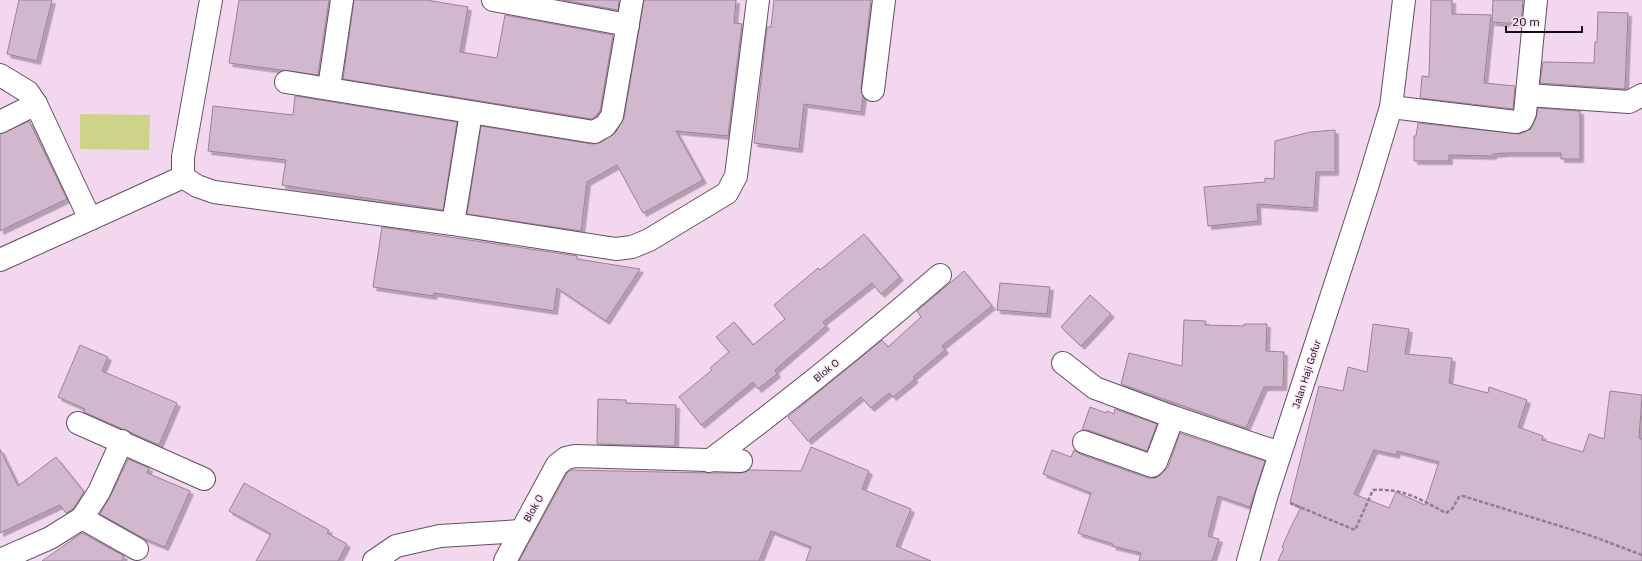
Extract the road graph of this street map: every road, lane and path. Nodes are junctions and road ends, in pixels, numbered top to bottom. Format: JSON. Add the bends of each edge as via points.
{"nodes":[{"id":1,"x":211,"y":0,"type":"edge"},
{"id":2,"x":342,"y":0,"type":"edge"},
{"id":3,"x":493,"y":0,"type":"edge"},
{"id":4,"x":632,"y":0,"type":"edge"},
{"id":5,"x":758,"y":0,"type":"edge"},
{"id":6,"x":884,"y":0,"type":"edge"},
{"id":7,"x":1404,"y":0,"type":"edge"},
{"id":8,"x":1536,"y":0,"type":"edge"},
{"id":9,"x":628,"y":25,"type":"junction"},
{"id":10,"x":0,"y":75,"type":"edge"},
{"id":11,"x":286,"y":82,"type":"dead end"},
{"id":12,"x":329,"y":88,"type":"junction"},
{"id":13,"x":873,"y":90,"type":"dead end"},
{"id":14,"x":1527,"y":95,"type":"junction"},
{"id":15,"x":1642,"y":96,"type":"edge"},
{"id":16,"x":36,"y":104,"type":"junction"},
{"id":17,"x":1391,"y":107,"type":"junction"},
{"id":18,"x":471,"y":113,"type":"junction"},
{"id":19,"x":0,"y":122,"type":"edge"},
{"id":20,"x":183,"y":177,"type":"junction"},
{"id":21,"x":90,"y":218,"type":"junction"},
{"id":22,"x":453,"y":224,"type":"junction"},
{"id":23,"x":0,"y":260,"type":"edge"},
{"id":24,"x":940,"y":275,"type":"dead end"},
{"id":25,"x":1063,"y":363,"type":"dead end"},
{"id":26,"x":1173,"y":418,"type":"junction"},
{"id":27,"x":78,"y":423,"type":"dead end"},
{"id":28,"x":122,"y":441,"type":"junction"},
{"id":29,"x":1084,"y":442,"type":"dead end"},
{"id":30,"x":1280,"y":453,"type":"junction"},
{"id":31,"x":709,"y":461,"type":"junction"},
{"id":32,"x":741,"y":461,"type":"dead end"},
{"id":33,"x":204,"y":479,"type":"dead end"},
{"id":34,"x":1267,"y":494,"type":"junction"},
{"id":35,"x":82,"y":518,"type":"junction"},
{"id":36,"x":521,"y":531,"type":"junction"},
{"id":37,"x":137,"y":549,"type":"dead end"},
{"id":38,"x":1642,"y":555,"type":"edge"},
{"id":39,"x":0,"y":560,"type":"edge"},
{"id":40,"x":374,"y":561,"type":"edge"},
{"id":41,"x":504,"y":561,"type":"edge"},
{"id":42,"x":1248,"y":561,"type":"edge"}],
"edges":[{"from":1,"to":20,"type":"street","via":[[183,157]]},
{"from":2,"to":12,"type":"street"},
{"from":3,"to":9,"type":"street"},
{"from":4,"to":9,"type":"street"},
{"from":5,"to":22,"type":"street","via":[[736,176],[727,193],[649,240],[632,247],[616,249]]},
{"from":6,"to":13,"type":"street"},
{"from":7,"to":17,"type":"street","name":"Jalan Haji Gofur"},
{"from":8,"to":14,"type":"street"},
{"from":9,"to":18,"type":"street","via":[[612,116],[605,126],[594,132]]},
{"from":10,"to":16,"type":"street","via":[[28,92]]},
{"from":11,"to":12,"type":"street"},
{"from":12,"to":18,"type":"street"},
{"from":14,"to":15,"type":"street","via":[[1629,102]]},
{"from":14,"to":17,"type":"street","via":[[1525,113],[1522,120],[1516,122]]},
{"from":16,"to":19,"type":"street"},
{"from":16,"to":21,"type":"street"},
{"from":17,"to":30,"type":"street","name":"Jalan Haji Gofur"},
{"from":18,"to":22,"type":"street"},
{"from":20,"to":21,"type":"street"},
{"from":20,"to":22,"type":"street","via":[[197,186],[214,192]]},
{"from":21,"to":23,"type":"street"},
{"from":24,"to":31,"type":"street","name":"Blok O","via":[[898,312]]},
{"from":25,"to":26,"type":"street","via":[[1096,388]]},
{"from":26,"to":29,"type":"street","via":[[1156,462],[1152,466]]},
{"from":26,"to":30,"type":"street"},
{"from":27,"to":28,"type":"street"},
{"from":28,"to":33,"type":"street"},
{"from":28,"to":35,"type":"street","via":[[99,492]]},
{"from":30,"to":34,"type":"street","name":"Jalan Haji Gofur"},
{"from":31,"to":32,"type":"street","name":"Blok O"},
{"from":31,"to":36,"type":"street","name":"Blok O","via":[[575,456],[566,458],[557,465]]},
{"from":34,"to":38,"type":"path","via":[[1354,530],[1373,490],[1388,489],[1407,493],[1446,513],[1452,509],[1459,497],[1463,496],[1592,536]]},
{"from":34,"to":42,"type":"street","name":"Jalan Haji Gofur"},
{"from":35,"to":37,"type":"street"},
{"from":35,"to":39,"type":"street","via":[[50,538]]},
{"from":36,"to":40,"type":"street","via":[[440,536],[396,546]]},
{"from":36,"to":41,"type":"street","name":"Blok O"}]}
